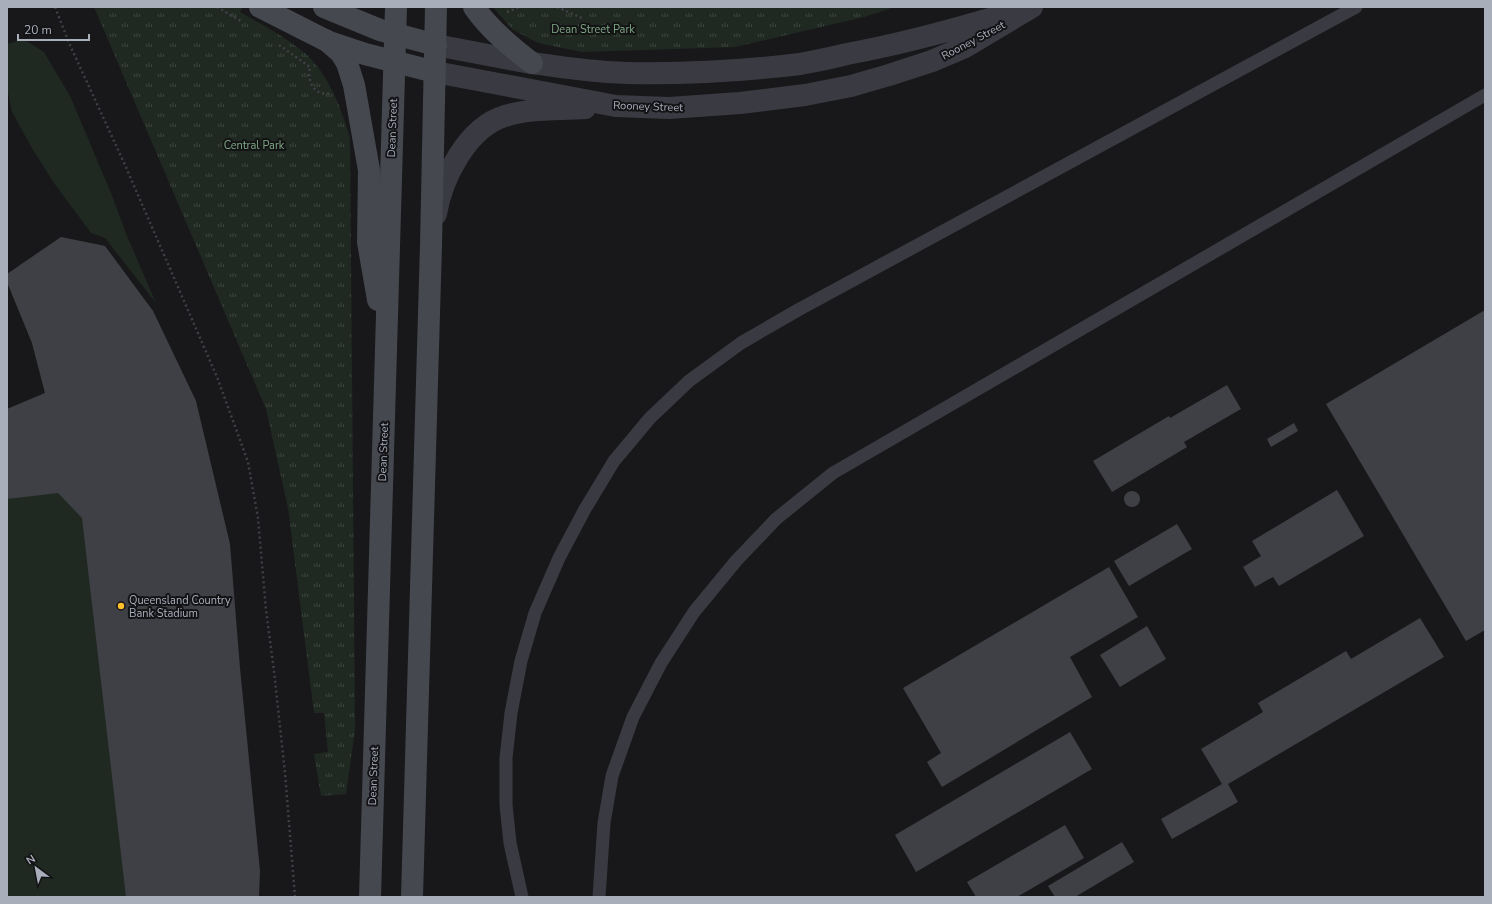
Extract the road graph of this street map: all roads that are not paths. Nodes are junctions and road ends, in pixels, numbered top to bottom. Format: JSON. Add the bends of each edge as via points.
{"nodes":[{"id":1,"x":260,"y":7,"type":"edge"},
{"id":2,"x":324,"y":7,"type":"edge"},
{"id":3,"x":396,"y":7,"type":"edge"},
{"id":4,"x":436,"y":7,"type":"edge"},
{"id":5,"x":474,"y":7,"type":"edge"},
{"id":6,"x":1026,"y":7,"type":"edge"},
{"id":7,"x":1032,"y":7,"type":"edge"},
{"id":8,"x":1356,"y":7,"type":"edge"},
{"id":9,"x":395,"y":35,"type":"junction"},
{"id":10,"x":326,"y":40,"type":"junction"},
{"id":11,"x":436,"y":45,"type":"junction"},
{"id":12,"x":394,"y":61,"type":"junction"},
{"id":13,"x":532,"y":63,"type":"junction"},
{"id":14,"x":801,"y":63,"type":"junction"},
{"id":15,"x":434,"y":72,"type":"junction"},
{"id":16,"x":805,"y":95,"type":"junction"},
{"id":17,"x":1485,"y":95,"type":"edge"},
{"id":18,"x":616,"y":106,"type":"junction"},
{"id":19,"x":431,"y":245,"type":"junction"},
{"id":20,"x":386,"y":351,"type":"junction"},
{"id":21,"x":413,"y":893,"type":"edge"},
{"id":22,"x":370,"y":897,"type":"edge"},
{"id":23,"x":522,"y":897,"type":"edge"},
{"id":24,"x":599,"y":897,"type":"edge"}],
"edges":[{"from":1,"to":10,"type":"main road","name":"Rooney Street"},
{"from":2,"to":9,"type":"main road","name":"Rooney Street"},
{"from":3,"to":9,"type":"main road","name":"Dean Street"},
{"from":4,"to":11,"type":"main road"},
{"from":5,"to":13,"type":"main road","via":[[511,46]]},
{"from":6,"to":14,"type":"street","name":"Rooney Street","via":[[949,32]]},
{"from":7,"to":16,"type":"street","name":"Rooney Street","via":[[965,47],[932,61],[851,86]]},
{"from":8,"to":23,"type":"lane","via":[[741,343],[689,381],[650,418],[614,461],[585,509],[559,558],[536,613],[521,661],[506,758],[506,805],[510,843]]},
{"from":9,"to":11,"type":"main road","name":"Rooney Street"},
{"from":9,"to":12,"type":"main road","name":"Dean Street"},
{"from":10,"to":12,"type":"main road","name":"Rooney Street"},
{"from":10,"to":20,"type":"main road","via":[[341,53],[347,63],[355,92],[369,170],[368,242]]},
{"from":11,"to":13,"type":"street","name":"Rooney Street"},
{"from":11,"to":15,"type":"main road"},
{"from":12,"to":15,"type":"main road","name":"Rooney Street"},
{"from":12,"to":20,"type":"main road","name":"Dean Street"},
{"from":13,"to":14,"type":"street","name":"Rooney Street","via":[[627,73],[702,73]]},
{"from":14,"to":16,"type":"street"},
{"from":15,"to":18,"type":"street","name":"Rooney Street"},
{"from":15,"to":19,"type":"main road"},
{"from":16,"to":18,"type":"street","name":"Rooney Street","via":[[670,108]]},
{"from":17,"to":24,"type":"lane","via":[[833,473],[776,519],[736,561],[694,612],[661,663],[633,718],[612,776],[604,823]]},
{"from":18,"to":19,"type":"street","via":[[518,112],[495,120],[483,128],[465,147],[444,182]]},
{"from":19,"to":21,"type":"main road"},
{"from":20,"to":22,"type":"main road","name":"Dean Street"}]}
